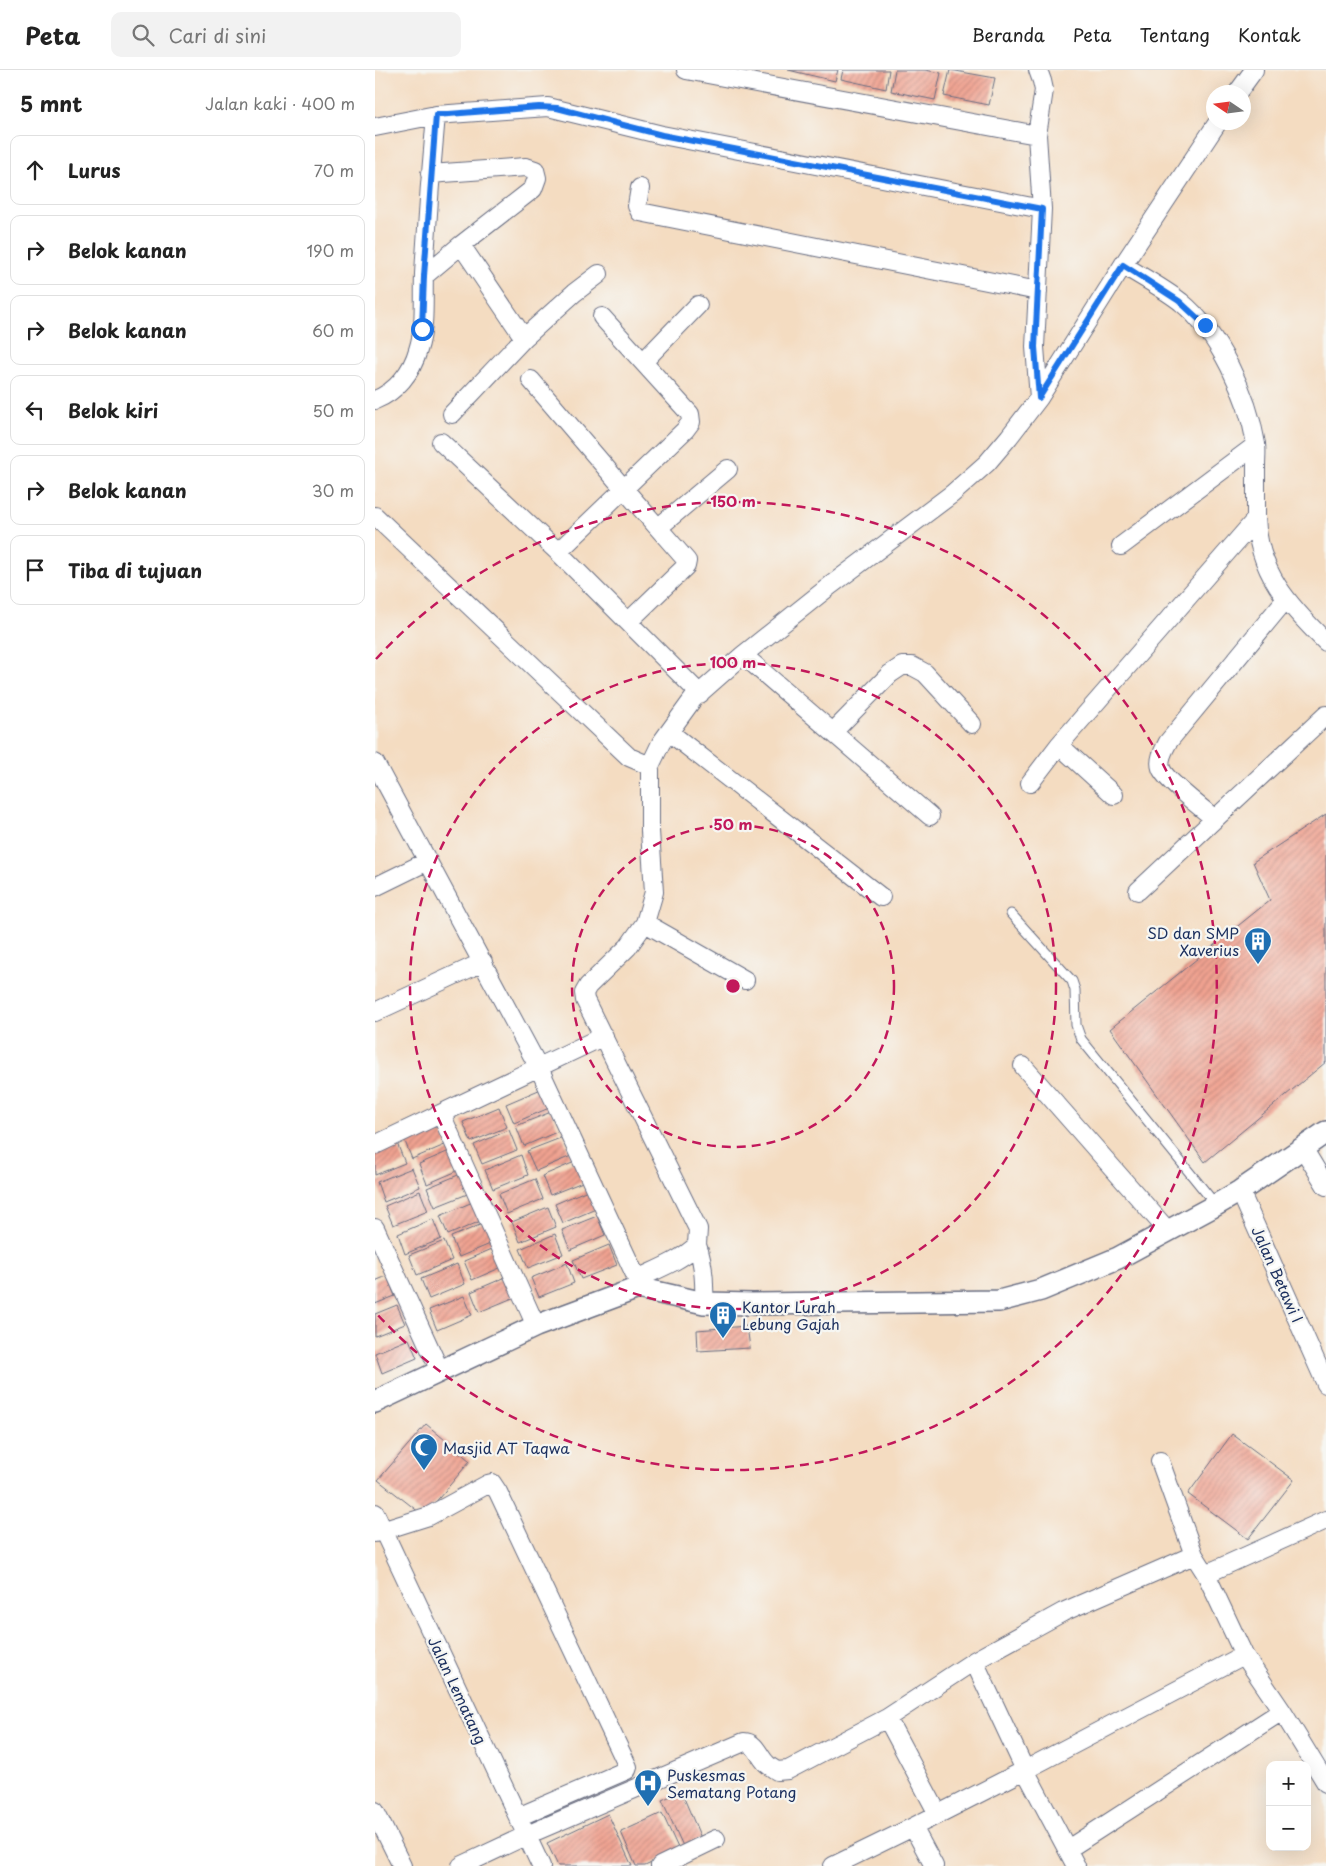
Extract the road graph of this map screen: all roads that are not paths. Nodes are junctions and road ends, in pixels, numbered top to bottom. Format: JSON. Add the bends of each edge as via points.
{"nodes":[{"id":1,"x":686,"y":70,"type":"edge"},
{"id":2,"x":1038,"y":70,"type":"edge"},
{"id":3,"x":1254,"y":70,"type":"edge"},
{"id":4,"x":1243,"y":85,"type":"edge"},
{"id":5,"x":436,"y":115,"type":"junction"},
{"id":6,"x":375,"y":128,"type":"edge"},
{"id":7,"x":1213,"y":130,"type":"edge"},
{"id":8,"x":1037,"y":135,"type":"junction"},
{"id":9,"x":430,"y":174,"type":"junction"},
{"id":10,"x":641,"y":188,"type":"dead end"},
{"id":11,"x":1042,"y":209,"type":"junction"},
{"id":12,"x":461,"y":245,"type":"junction"},
{"id":13,"x":1123,"y":265,"type":"junction"},
{"id":14,"x":599,"y":274,"type":"dead end"},
{"id":15,"x":424,"y":276,"type":"junction"},
{"id":16,"x":1038,"y":292,"type":"junction"},
{"id":17,"x":699,"y":305,"type":"dead end"},
{"id":18,"x":602,"y":317,"type":"dead end"},
{"id":19,"x":524,"y":338,"type":"junction"},
{"id":20,"x":643,"y":362,"type":"junction"},
{"id":21,"x":531,"y":380,"type":"dead end"},
{"id":22,"x":1039,"y":398,"type":"junction"},
{"id":23,"x":375,"y":400,"type":"edge"},
{"id":24,"x":452,"y":414,"type":"dead end"},
{"id":25,"x":441,"y":442,"type":"dead end"},
{"id":26,"x":1256,"y":445,"type":"junction"},
{"id":27,"x":728,"y":469,"type":"dead end"},
{"id":28,"x":624,"y":489,"type":"junction"},
{"id":29,"x":375,"y":516,"type":"edge"},
{"id":30,"x":1256,"y":519,"type":"junction"},
{"id":31,"x":659,"y":527,"type":"junction"},
{"id":32,"x":1121,"y":546,"type":"dead end"},
{"id":33,"x":558,"y":552,"type":"junction"},
{"id":34,"x":1286,"y":599,"type":"junction"},
{"id":35,"x":629,"y":622,"type":"junction"},
{"id":36,"x":1326,"y":642,"type":"edge"},
{"id":37,"x":743,"y":655,"type":"junction"},
{"id":38,"x":699,"y":694,"type":"junction"},
{"id":39,"x":1326,"y":715,"type":"edge"},
{"id":40,"x":971,"y":724,"type":"dead end"},
{"id":41,"x":669,"y":732,"type":"junction"},
{"id":42,"x":833,"y":732,"type":"junction"},
{"id":43,"x":1059,"y":746,"type":"junction"},
{"id":44,"x":375,"y":763,"type":"edge"},
{"id":45,"x":650,"y":766,"type":"junction"},
{"id":46,"x":1030,"y":783,"type":"dead end"},
{"id":47,"x":1114,"y":795,"type":"dead end"},
{"id":48,"x":930,"y":816,"type":"dead end"},
{"id":49,"x":1215,"y":819,"type":"junction"},
{"id":50,"x":428,"y":861,"type":"junction"},
{"id":51,"x":375,"y":887,"type":"edge"},
{"id":52,"x":1138,"y":891,"type":"dead end"},
{"id":53,"x":881,"y":897,"type":"dead end"},
{"id":54,"x":1011,"y":914,"type":"dead end"},
{"id":55,"x":645,"y":923,"type":"junction"},
{"id":56,"x":483,"y":962,"type":"junction"},
{"id":57,"x":745,"y":980,"type":"dead end"},
{"id":58,"x":375,"y":1012,"type":"edge"},
{"id":59,"x":604,"y":1036,"type":"junction"},
{"id":60,"x":1023,"y":1066,"type":"dead end"},
{"id":61,"x":539,"y":1068,"type":"junction"},
{"id":62,"x":441,"y":1114,"type":"junction"},
{"id":63,"x":1326,"y":1132,"type":"edge"},
{"id":64,"x":375,"y":1145,"type":"edge"},
{"id":65,"x":1303,"y":1148,"type":"junction"},
{"id":66,"x":1326,"y":1186,"type":"edge"},
{"id":67,"x":1240,"y":1191,"type":"junction"},
{"id":68,"x":1215,"y":1205,"type":"junction"},
{"id":69,"x":375,"y":1228,"type":"edge"},
{"id":70,"x":1168,"y":1231,"type":"junction"},
{"id":71,"x":697,"y":1245,"type":"junction"},
{"id":72,"x":638,"y":1284,"type":"junction"},
{"id":73,"x":705,"y":1303,"type":"junction"},
{"id":74,"x":536,"y":1326,"type":"junction"},
{"id":75,"x":440,"y":1371,"type":"junction"},
{"id":76,"x":1326,"y":1384,"type":"edge"},
{"id":77,"x":375,"y":1402,"type":"edge"},
{"id":78,"x":1160,"y":1461,"type":"dead end"},
{"id":79,"x":375,"y":1513,"type":"edge"},
{"id":80,"x":1326,"y":1520,"type":"edge"},
{"id":81,"x":379,"y":1531,"type":"edge"},
{"id":82,"x":1194,"y":1555,"type":"junction"},
{"id":83,"x":1206,"y":1574,"type":"junction"},
{"id":84,"x":1244,"y":1654,"type":"junction"},
{"id":85,"x":974,"y":1661,"type":"junction"},
{"id":86,"x":1282,"y":1711,"type":"junction"},
{"id":87,"x":887,"y":1718,"type":"junction"},
{"id":88,"x":1025,"y":1770,"type":"junction"},
{"id":89,"x":597,"y":1783,"type":"junction"},
{"id":90,"x":1326,"y":1783,"type":"edge"},
{"id":91,"x":605,"y":1802,"type":"junction"},
{"id":92,"x":375,"y":1811,"type":"edge"},
{"id":93,"x":938,"y":1814,"type":"junction"},
{"id":94,"x":519,"y":1817,"type":"junction"},
{"id":95,"x":913,"y":1827,"type":"junction"},
{"id":96,"x":527,"y":1835,"type":"junction"},
{"id":97,"x":716,"y":1839,"type":"dead end"},
{"id":98,"x":1068,"y":1849,"type":"junction"},
{"id":99,"x":402,"y":1866,"type":"edge"},
{"id":100,"x":461,"y":1866,"type":"edge"},
{"id":101,"x":541,"y":1866,"type":"edge"},
{"id":102,"x":660,"y":1866,"type":"edge"},
{"id":103,"x":833,"y":1866,"type":"edge"},
{"id":104,"x":934,"y":1866,"type":"edge"},
{"id":105,"x":1076,"y":1866,"type":"edge"}],
"edges":[{"from":1,"to":8,"type":"street"},
{"from":2,"to":8,"type":"street","via":[[1044,90]]},
{"from":3,"to":4,"type":"street"},
{"from":5,"to":6,"type":"street"},
{"from":5,"to":9,"type":"street"},
{"from":5,"to":11,"type":"street","via":[[557,108],[662,135]]},
{"from":7,"to":13,"type":"street"},
{"from":8,"to":11,"type":"street"},
{"from":9,"to":12,"type":"street","via":[[527,167],[537,173],[533,189]]},
{"from":9,"to":15,"type":"street"},
{"from":10,"to":16,"type":"street","via":[[637,206],[640,212]]},
{"from":11,"to":16,"type":"street"},
{"from":12,"to":15,"type":"street"},
{"from":12,"to":19,"type":"street"},
{"from":13,"to":22,"type":"street"},
{"from":13,"to":26,"type":"street","via":[[1179,301],[1205,325],[1239,388]]},
{"from":14,"to":19,"type":"street"},
{"from":15,"to":23,"type":"street","via":[[422,329],[415,360],[392,391]]},
{"from":16,"to":22,"type":"street","via":[[1035,359]]},
{"from":17,"to":20,"type":"street"},
{"from":18,"to":20,"type":"street"},
{"from":19,"to":24,"type":"street"},
{"from":20,"to":28,"type":"street","via":[[690,414],[691,422]]},
{"from":21,"to":28,"type":"street"},
{"from":22,"to":37,"type":"street","via":[[1009,437],[968,481]]},
{"from":25,"to":33,"type":"street"},
{"from":26,"to":30,"type":"street"},
{"from":26,"to":32,"type":"street"},
{"from":27,"to":31,"type":"street"},
{"from":28,"to":31,"type":"street"},
{"from":28,"to":33,"type":"street"},
{"from":29,"to":45,"type":"street","via":[[629,757]]},
{"from":30,"to":34,"type":"street","via":[[1259,549]]},
{"from":30,"to":43,"type":"street"},
{"from":31,"to":35,"type":"street","via":[[687,560],[686,566]]},
{"from":33,"to":35,"type":"street"},
{"from":34,"to":36,"type":"street"},
{"from":34,"to":49,"type":"street","via":[[1167,742],[1161,754],[1161,768],[1167,778]]},
{"from":35,"to":38,"type":"street"},
{"from":37,"to":38,"type":"street"},
{"from":37,"to":42,"type":"street"},
{"from":38,"to":41,"type":"street"},
{"from":39,"to":49,"type":"street"},
{"from":40,"to":42,"type":"street","via":[[925,673],[912,666],[902,666],[890,674]]},
{"from":41,"to":45,"type":"street"},
{"from":41,"to":53,"type":"street"},
{"from":42,"to":48,"type":"street"},
{"from":43,"to":46,"type":"street"},
{"from":43,"to":47,"type":"street"},
{"from":44,"to":50,"type":"street"},
{"from":45,"to":55,"type":"street","via":[[654,892]]},
{"from":49,"to":52,"type":"street"},
{"from":50,"to":51,"type":"street"},
{"from":50,"to":56,"type":"street"},
{"from":54,"to":68,"type":"lane","via":[[1072,981],[1076,1025],[1081,1039]]},
{"from":55,"to":57,"type":"street"},
{"from":55,"to":59,"type":"street","via":[[628,947],[584,993]]},
{"from":56,"to":58,"type":"street"},
{"from":56,"to":61,"type":"street"},
{"from":59,"to":61,"type":"street"},
{"from":59,"to":71,"type":"street","via":[[694,1217],[698,1229]]},
{"from":60,"to":70,"type":"street"},
{"from":61,"to":62,"type":"street"},
{"from":61,"to":72,"type":"street"},
{"from":62,"to":64,"type":"street"},
{"from":62,"to":74,"type":"street"},
{"from":63,"to":65,"type":"street"},
{"from":65,"to":66,"type":"street"},
{"from":65,"to":67,"type":"street"},
{"from":67,"to":68,"type":"street"},
{"from":67,"to":76,"type":"street","name":"Jalan Betawi I"},
{"from":68,"to":70,"type":"street"},
{"from":69,"to":75,"type":"street"},
{"from":70,"to":73,"type":"street","via":[[1081,1274],[1041,1290],[999,1301]]},
{"from":71,"to":72,"type":"street"},
{"from":71,"to":73,"type":"street","via":[[702,1259]]},
{"from":72,"to":73,"type":"street"},
{"from":72,"to":74,"type":"street"},
{"from":74,"to":75,"type":"street"},
{"from":75,"to":77,"type":"street"},
{"from":78,"to":82,"type":"street"},
{"from":79,"to":81,"type":"street","name":"Jalan Lematang"},
{"from":80,"to":83,"type":"street"},
{"from":81,"to":89,"type":"street","via":[[429,1516],[488,1484],[494,1485],[628,1767]]},
{"from":81,"to":94,"type":"street","name":"Jalan Lematang"},
{"from":82,"to":83,"type":"street"},
{"from":82,"to":85,"type":"street","via":[[1063,1612]]},
{"from":83,"to":84,"type":"street"},
{"from":84,"to":86,"type":"street"},
{"from":84,"to":88,"type":"street"},
{"from":85,"to":87,"type":"street"},
{"from":85,"to":88,"type":"street"},
{"from":86,"to":90,"type":"street"},
{"from":86,"to":98,"type":"street"},
{"from":87,"to":91,"type":"street","via":[[788,1770],[777,1771],[766,1763],[753,1745],[744,1742]]},
{"from":87,"to":93,"type":"street"},
{"from":88,"to":93,"type":"street"},
{"from":88,"to":98,"type":"street"},
{"from":89,"to":91,"type":"street"},
{"from":89,"to":94,"type":"street"},
{"from":91,"to":96,"type":"street"},
{"from":92,"to":99,"type":"street"},
{"from":93,"to":95,"type":"street"},
{"from":94,"to":96,"type":"street","name":"Jalan Lematang"},
{"from":95,"to":103,"type":"street"},
{"from":95,"to":104,"type":"street"},
{"from":96,"to":100,"type":"street"},
{"from":96,"to":101,"type":"street","name":"Jalan Lematang"},
{"from":97,"to":102,"type":"street"},
{"from":98,"to":105,"type":"street"}]}
